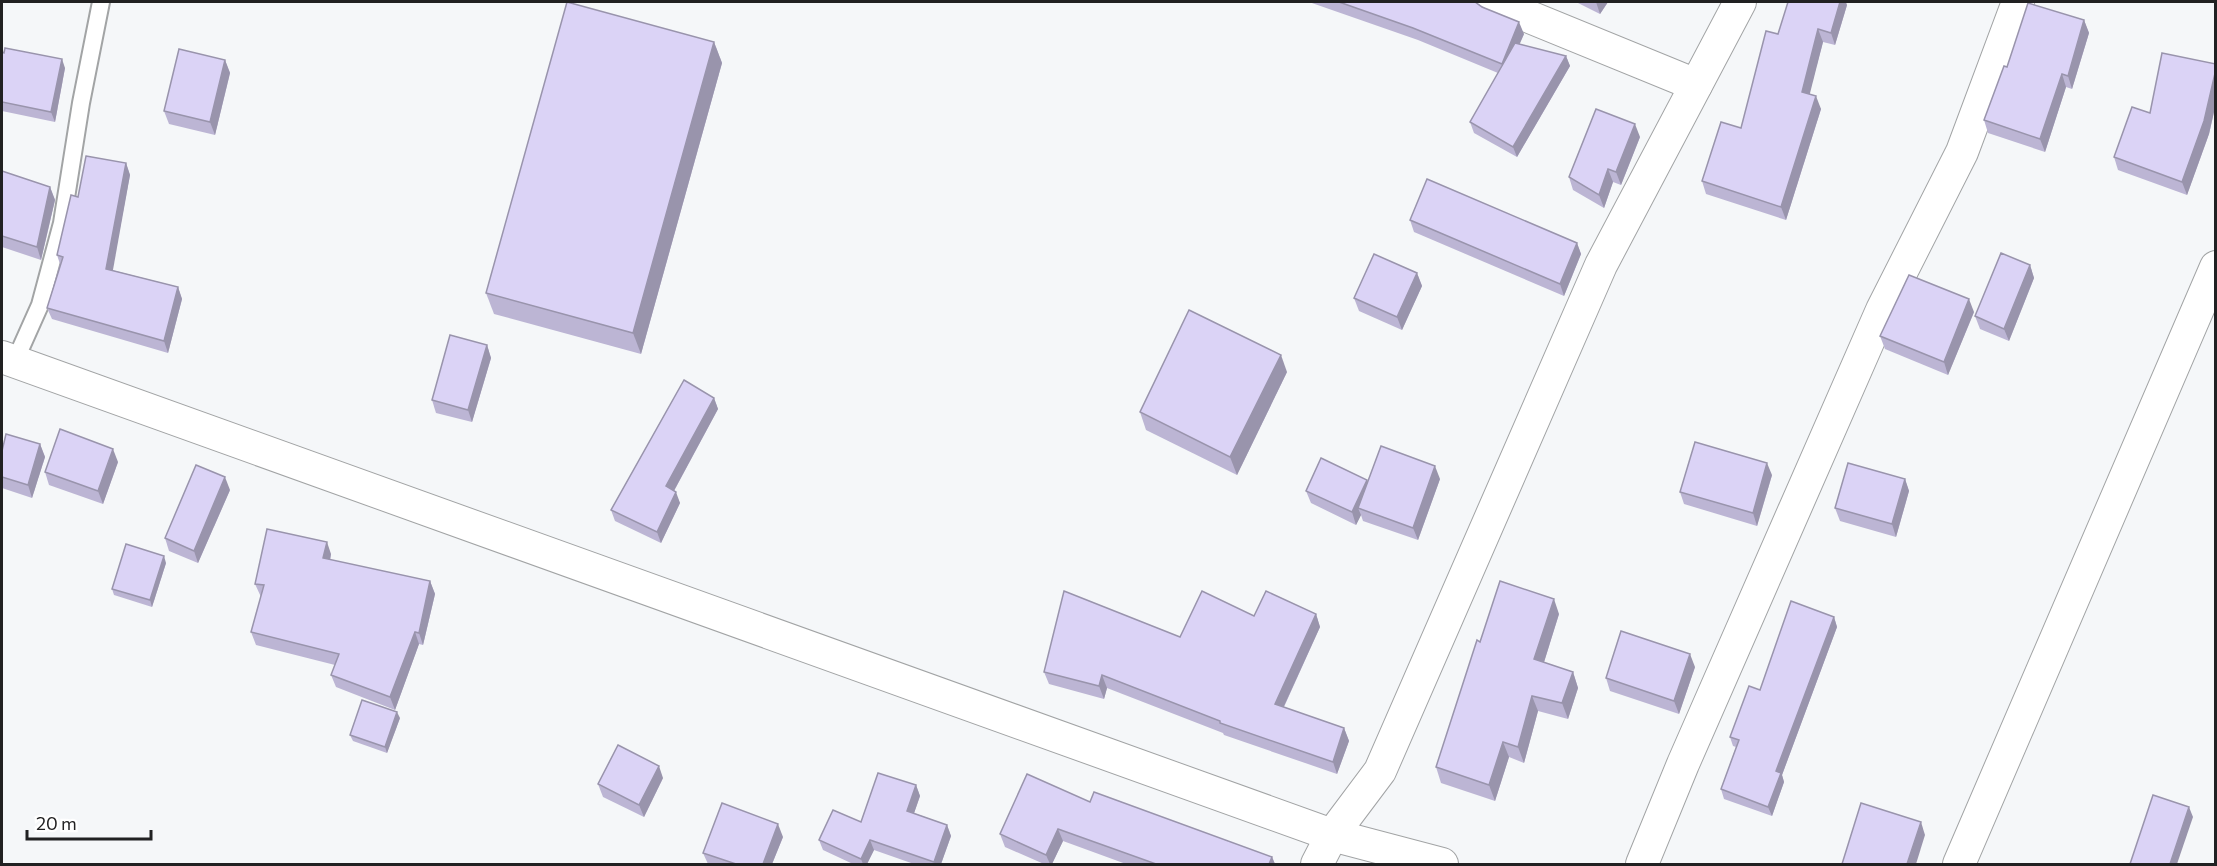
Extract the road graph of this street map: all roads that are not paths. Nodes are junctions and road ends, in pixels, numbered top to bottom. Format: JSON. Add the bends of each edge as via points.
{"nodes":[{"id":1,"x":101,"y":2,"type":"edge"},
{"id":2,"x":1493,"y":2,"type":"edge"},
{"id":3,"x":1740,"y":2,"type":"edge"},
{"id":4,"x":2018,"y":2,"type":"edge"},
{"id":5,"x":1696,"y":85,"type":"junction"},
{"id":6,"x":2216,"y":267,"type":"edge"},
{"id":7,"x":8,"y":359,"type":"edge"},
{"id":8,"x":1332,"y":835,"type":"junction"},
{"id":9,"x":1317,"y":864,"type":"edge"},
{"id":10,"x":1442,"y":864,"type":"edge"},
{"id":11,"x":1642,"y":864,"type":"edge"},
{"id":12,"x":1959,"y":864,"type":"edge"}],
"edges":[{"from":1,"to":7,"type":"lane","via":[[62,223],[40,305]]},
{"from":2,"to":5,"type":"street"},
{"from":3,"to":5,"type":"street"},
{"from":4,"to":11,"type":"street","via":[[1962,152],[1882,310]]},
{"from":5,"to":8,"type":"street","via":[[1601,265],[1380,771]]},
{"from":6,"to":12,"type":"street"},
{"from":7,"to":8,"type":"street"},
{"from":8,"to":9,"type":"street"},
{"from":8,"to":10,"type":"street"}]}
